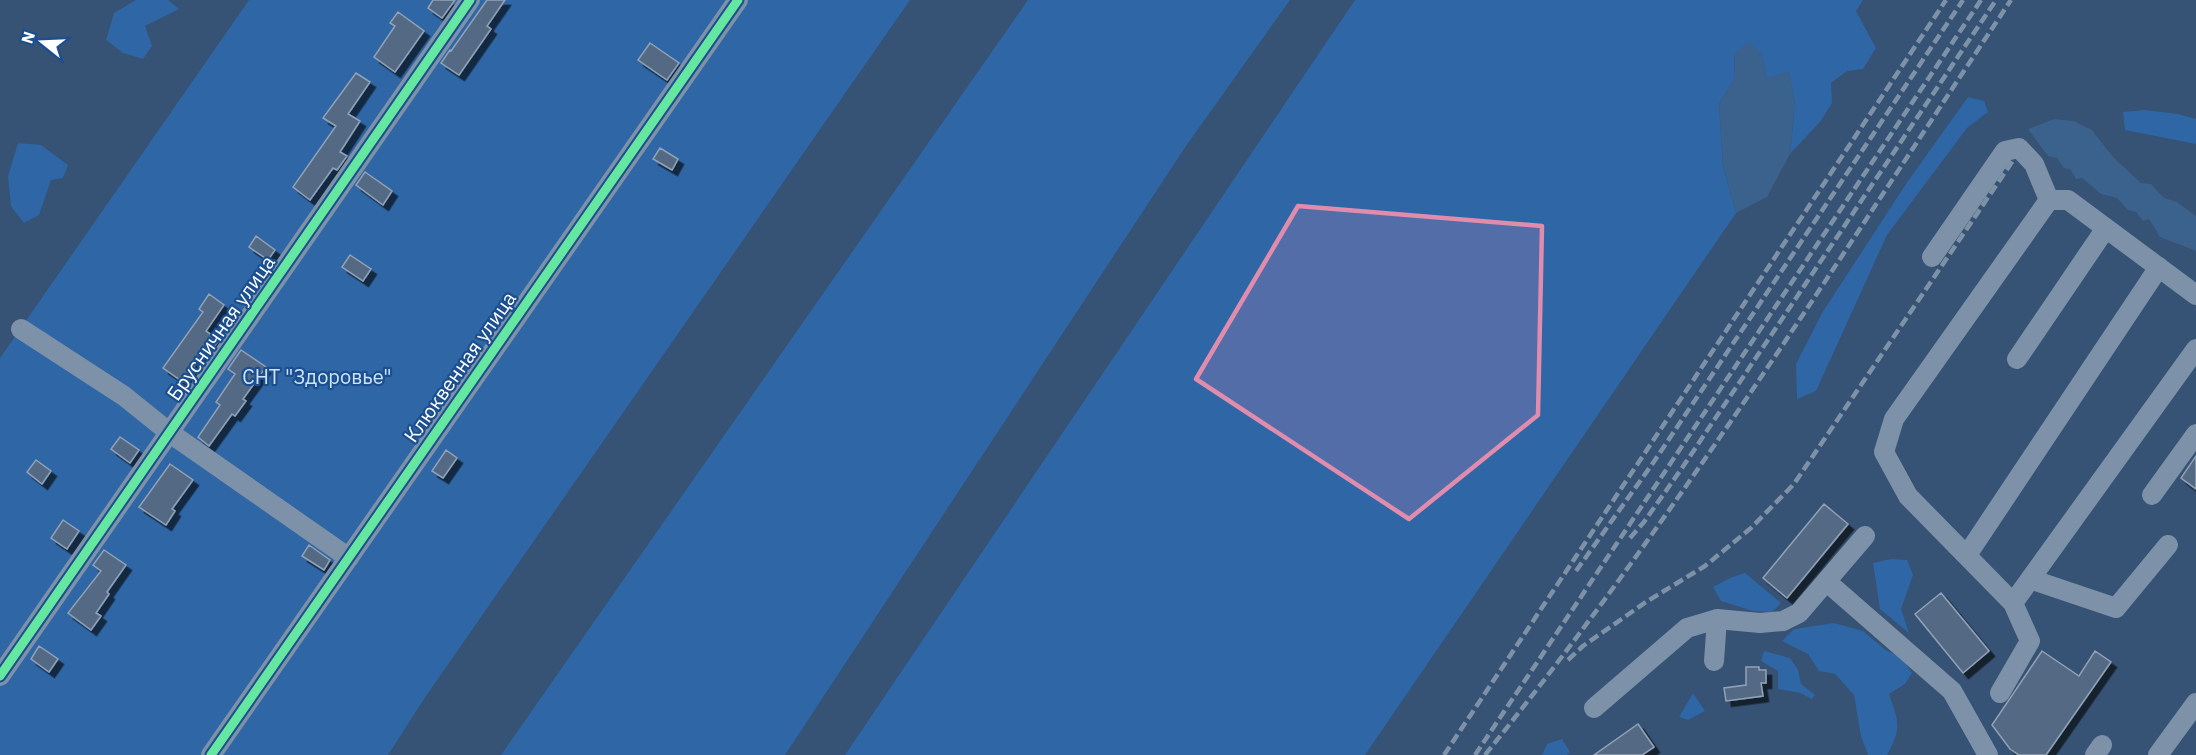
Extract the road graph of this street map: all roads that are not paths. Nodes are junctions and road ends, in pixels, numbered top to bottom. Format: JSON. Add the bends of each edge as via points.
{"nodes":[{"id":1,"x":470,"y":0,"type":"edge"},
{"id":2,"x":738,"y":0,"type":"edge"},
{"id":3,"x":2049,"y":200,"type":"junction"},
{"id":4,"x":2106,"y":228,"type":"junction"},
{"id":5,"x":1932,"y":257,"type":"dead end"},
{"id":6,"x":2159,"y":267,"type":"junction"},
{"id":7,"x":2196,"y":295,"type":"edge"},
{"id":8,"x":21,"y":329,"type":"dead end"},
{"id":9,"x":2196,"y":349,"type":"edge"},
{"id":10,"x":2017,"y":359,"type":"dead end"},
{"id":11,"x":170,"y":433,"type":"junction"},
{"id":12,"x":2196,"y":434,"type":"edge"},
{"id":13,"x":2152,"y":495,"type":"dead end"},
{"id":14,"x":1865,"y":536,"type":"dead end"},
{"id":15,"x":2168,"y":545,"type":"dead end"},
{"id":16,"x":1967,"y":555,"type":"junction"},
{"id":17,"x":349,"y":558,"type":"junction"},
{"id":18,"x":2030,"y":579,"type":"junction"},
{"id":19,"x":1827,"y":582,"type":"junction"},
{"id":20,"x":2013,"y":603,"type":"junction"},
{"id":21,"x":1717,"y":619,"type":"junction"},
{"id":22,"x":1714,"y":661,"type":"dead end"},
{"id":23,"x":0,"y":676,"type":"edge"},
{"id":24,"x":2000,"y":693,"type":"dead end"},
{"id":25,"x":2196,"y":703,"type":"edge"},
{"id":26,"x":1594,"y":708,"type":"dead end"},
{"id":27,"x":2162,"y":754,"type":"edge"},
{"id":28,"x":211,"y":755,"type":"edge"},
{"id":29,"x":1988,"y":755,"type":"edge"}],
"edges":[{"from":1,"to":11,"type":"street","name":"Брусничная улица"},
{"from":2,"to":17,"type":"street","name":"Клюквенная улица"},
{"from":3,"to":4,"type":"street","via":[[2068,200]]},
{"from":3,"to":5,"type":"street","via":[[2034,164],[2019,148],[2005,152]]},
{"from":3,"to":16,"type":"street","via":[[1894,419],[1884,452],[1908,496]]},
{"from":4,"to":6,"type":"street"},
{"from":4,"to":10,"type":"street"},
{"from":6,"to":7,"type":"street"},
{"from":6,"to":16,"type":"street"},
{"from":8,"to":11,"type":"street","via":[[124,396]]},
{"from":9,"to":18,"type":"street"},
{"from":11,"to":17,"type":"street"},
{"from":11,"to":23,"type":"street","name":"Брусничная улица"},
{"from":12,"to":13,"type":"street"},
{"from":14,"to":19,"type":"street"},
{"from":15,"to":18,"type":"street","via":[[2116,608]]},
{"from":16,"to":20,"type":"street"},
{"from":17,"to":28,"type":"street","name":"Клюквенная улица"},
{"from":18,"to":20,"type":"street"},
{"from":19,"to":21,"type":"street","via":[[1799,613],[1783,621]]},
{"from":19,"to":29,"type":"street","via":[[1952,691]]},
{"from":20,"to":24,"type":"street","via":[[2030,641]]},
{"from":21,"to":22,"type":"street"},
{"from":21,"to":26,"type":"street","via":[[1687,628]]},
{"from":25,"to":27,"type":"street"}]}
